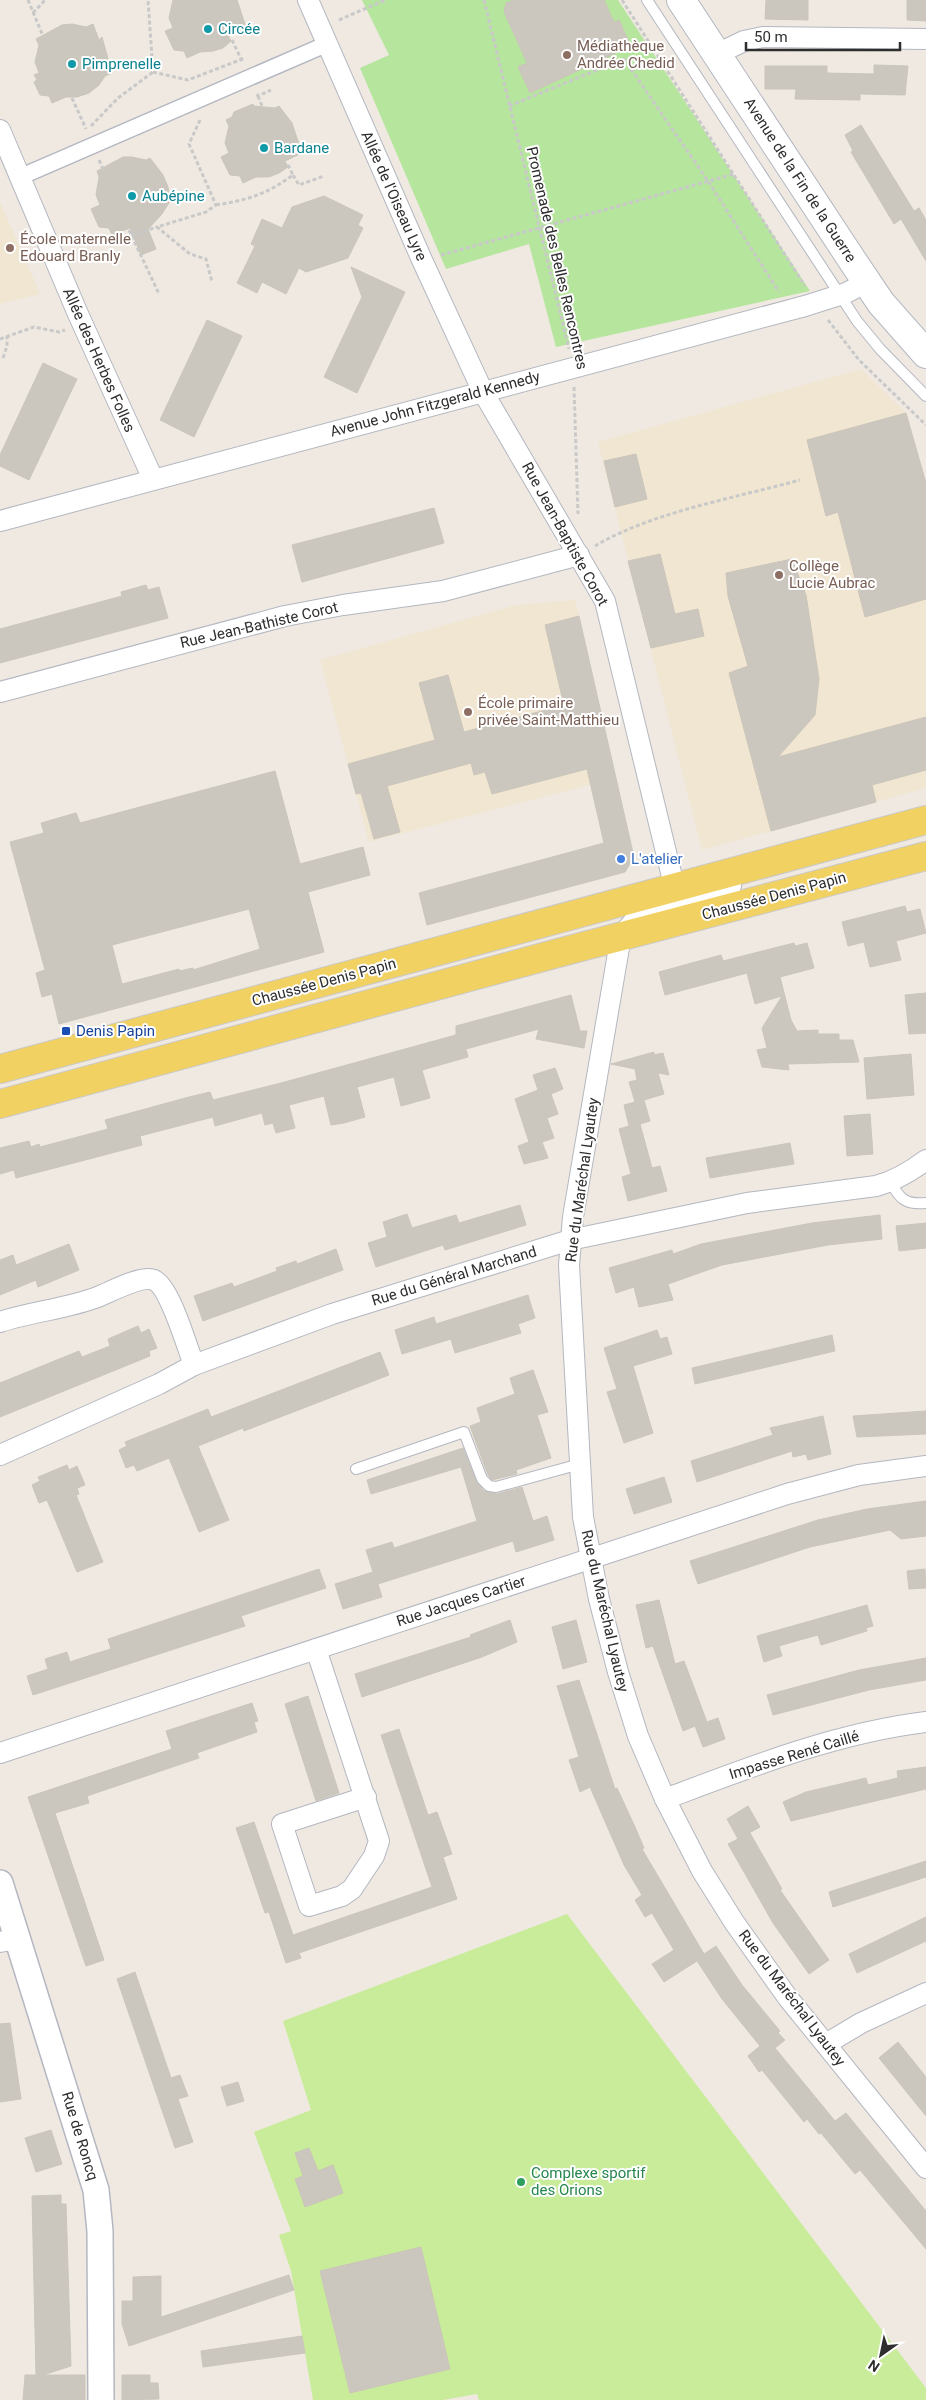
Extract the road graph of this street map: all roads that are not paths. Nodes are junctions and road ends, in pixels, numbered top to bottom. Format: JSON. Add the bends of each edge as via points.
{"nodes":[{"id":1,"x":308,"y":0,"type":"edge"},
{"id":2,"x":646,"y":0,"type":"edge"},
{"id":3,"x":681,"y":0,"type":"edge"},
{"id":4,"x":324,"y":36,"type":"junction"},
{"id":5,"x":926,"y":39,"type":"edge"},
{"id":6,"x":717,"y":54,"type":"junction"},
{"id":7,"x":0,"y":130,"type":"edge"},
{"id":8,"x":20,"y":177,"type":"junction"},
{"id":9,"x":867,"y":282,"type":"junction"},
{"id":10,"x":840,"y":295,"type":"junction"},
{"id":11,"x":926,"y":354,"type":"edge"},
{"id":12,"x":483,"y":392,"type":"junction"},
{"id":13,"x":926,"y":396,"type":"edge"},
{"id":14,"x":153,"y":480,"type":"junction"},
{"id":15,"x":0,"y":521,"type":"edge"},
{"id":16,"x":579,"y":555,"type":"junction"},
{"id":17,"x":0,"y":692,"type":"edge"},
{"id":18,"x":926,"y":820,"type":"edge"},
{"id":19,"x":824,"y":848,"type":"junction"},
{"id":20,"x":666,"y":851,"type":"junction"},
{"id":21,"x":926,"y":856,"type":"edge"},
{"id":22,"x":675,"y":889,"type":"junction"},
{"id":23,"x":647,"y":896,"type":"junction"},
{"id":24,"x":621,"y":936,"type":"junction"},
{"id":25,"x":454,"y":982,"type":"junction"},
{"id":26,"x":0,"y":1069,"type":"edge"},
{"id":27,"x":0,"y":1104,"type":"edge"},
{"id":28,"x":926,"y":1160,"type":"edge"},
{"id":29,"x":891,"y":1182,"type":"junction"},
{"id":30,"x":926,"y":1203,"type":"edge"},
{"id":31,"x":570,"y":1240,"type":"junction"},
{"id":32,"x":0,"y":1322,"type":"edge"},
{"id":33,"x":194,"y":1365,"type":"junction"},
{"id":34,"x":0,"y":1454,"type":"edge"},
{"id":35,"x":580,"y":1464,"type":"junction"},
{"id":36,"x":926,"y":1466,"type":"edge"},
{"id":37,"x":356,"y":1469,"type":"dead end"},
{"id":38,"x":590,"y":1558,"type":"junction"},
{"id":39,"x":316,"y":1649,"type":"junction"},
{"id":40,"x":926,"y":1722,"type":"edge"},
{"id":41,"x":0,"y":1753,"type":"edge"},
{"id":42,"x":366,"y":1797,"type":"junction"},
{"id":43,"x":666,"y":1799,"type":"junction"},
{"id":44,"x":0,"y":1883,"type":"edge"},
{"id":45,"x":9,"y":1941,"type":"edge"},
{"id":46,"x":926,"y":1993,"type":"edge"},
{"id":47,"x":826,"y":2044,"type":"junction"},
{"id":48,"x":926,"y":2168,"type":"edge"},
{"id":49,"x":101,"y":2400,"type":"edge"}],
"edges":[{"from":1,"to":4,"type":"street","name":"Allée de l'Oiseau Lyre"},
{"from":2,"to":10,"type":"lane"},
{"from":3,"to":6,"type":"main road","name":"Avenue de la Fin de la Guerre"},
{"from":4,"to":8,"type":"street"},
{"from":4,"to":12,"type":"street","name":"Allée de l'Oiseau Lyre"},
{"from":5,"to":6,"type":"street","via":[[763,37],[744,41]]},
{"from":6,"to":9,"type":"main road","name":"Avenue de la Fin de la Guerre"},
{"from":7,"to":8,"type":"street","name":"Allée des Herbes Folles"},
{"from":8,"to":14,"type":"street","name":"Allée des Herbes Folles"},
{"from":9,"to":10,"type":"street","name":"Avenue John Fitzgerald Kennedy"},
{"from":9,"to":11,"type":"main road","name":"Avenue de la Fin de la Guerre"},
{"from":10,"to":12,"type":"street","name":"Avenue John Fitzgerald Kennedy"},
{"from":10,"to":13,"type":"lane","via":[[880,349]]},
{"from":12,"to":14,"type":"street","name":"Avenue John Fitzgerald Kennedy"},
{"from":12,"to":16,"type":"street","name":"Rue Jean-Baptiste Corot"},
{"from":14,"to":15,"type":"street","name":"Avenue John Fitzgerald Kennedy"},
{"from":16,"to":17,"type":"street","name":"Rue Jean-Bathiste Corot","via":[[443,591],[275,618]]},
{"from":16,"to":20,"type":"street","name":"Rue Jean-Baptiste Corot","via":[[600,590],[609,614]]},
{"from":18,"to":19,"type":"main road","name":"Chaussée Denis Papin"},
{"from":19,"to":22,"type":"main road","name":"Chaussée Denis Papin"},
{"from":19,"to":24,"type":"street","name":"Chaussée Denis Papin","via":[[761,878],[655,908],[634,921]]},
{"from":20,"to":22,"type":"street","name":"Rue Jean-Baptiste Corot"},
{"from":20,"to":23,"type":"street","name":"Chaussée Denis Papin","via":[[656,882]]},
{"from":21,"to":24,"type":"main road","name":"Chaussée Denis Papin"},
{"from":22,"to":23,"type":"main road","name":"Chaussée Denis Papin"},
{"from":23,"to":25,"type":"street","name":"Chaussée Denis Papin","via":[[612,926],[508,955]]},
{"from":23,"to":26,"type":"main road","name":"Chaussée Denis Papin"},
{"from":24,"to":25,"type":"main road","name":"Chaussée Denis Papin"},
{"from":24,"to":31,"type":"street","name":"Rue du Maréchal Lyautey"},
{"from":25,"to":27,"type":"main road","name":"Chaussée Denis Papin"},
{"from":28,"to":29,"type":"street","name":"Rue du Général Marchand"},
{"from":29,"to":30,"type":"lane","via":[[898,1196],[904,1200]]},
{"from":29,"to":31,"type":"street","name":"Rue du Général Marchand","via":[[714,1208]]},
{"from":31,"to":33,"type":"street","name":"Rue du Général Marchand","via":[[332,1314]]},
{"from":31,"to":35,"type":"street","name":"Rue du Maréchal Lyautey","via":[[569,1285]]},
{"from":32,"to":33,"type":"street","via":[[89,1300],[137,1281],[154,1280],[166,1293]]},
{"from":33,"to":34,"type":"street","name":"Rue du Général Marchand","via":[[160,1384]]},
{"from":35,"to":37,"type":"lane","via":[[496,1487],[489,1486],[482,1479],[464,1432]]},
{"from":35,"to":38,"type":"street","name":"Rue du Maréchal Lyautey","via":[[583,1518]]},
{"from":36,"to":38,"type":"street","name":"Rue Jacques Cartier","via":[[883,1470],[811,1487]]},
{"from":38,"to":39,"type":"street","name":"Rue Jacques Cartier"},
{"from":38,"to":43,"type":"street","name":"Rue du Maréchal Lyautey","via":[[631,1714]]},
{"from":39,"to":41,"type":"street","name":"Rue Jacques Cartier"},
{"from":39,"to":42,"type":"street"},
{"from":40,"to":43,"type":"street","name":"Impasse René Caillé","via":[[881,1729],[799,1751]]},
{"from":42,"to":42,"type":"street","via":[[378,1833],[374,1856],[348,1893],[309,1906],[282,1824]]},
{"from":43,"to":47,"type":"street","name":"Rue du Maréchal Lyautey","via":[[702,1871],[734,1922],[788,1998]]},
{"from":44,"to":45,"type":"street","name":"Rue de Roncq"},
{"from":45,"to":49,"type":"street","name":"Rue de Roncq","via":[[96,2190],[100,2231]]},
{"from":46,"to":47,"type":"street","via":[[861,2023]]},
{"from":47,"to":48,"type":"street","name":"Rue du Maréchal Lyautey"}]}
